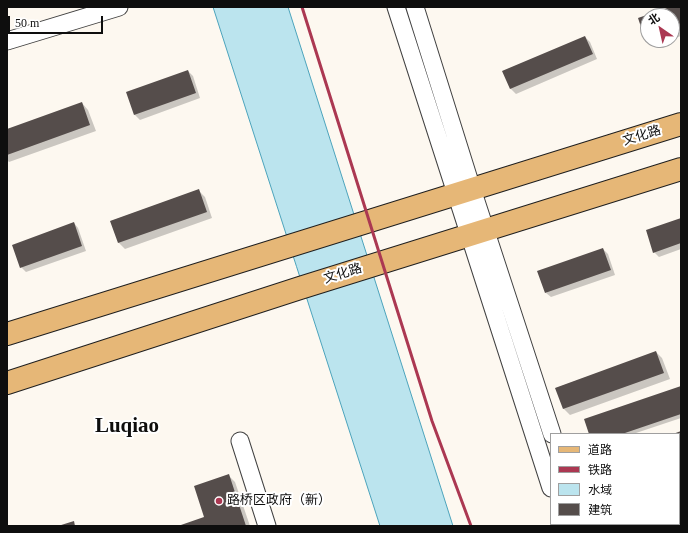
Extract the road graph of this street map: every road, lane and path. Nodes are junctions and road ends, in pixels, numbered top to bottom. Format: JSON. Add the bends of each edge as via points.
{"nodes":[{"id":1,"x":119,"y":7,"type":"edge"},
{"id":2,"x":396,"y":7,"type":"edge"},
{"id":3,"x":415,"y":7,"type":"edge"},
{"id":4,"x":7,"y":41,"type":"edge"},
{"id":5,"x":681,"y":124,"type":"edge"},
{"id":6,"x":681,"y":169,"type":"edge"},
{"id":7,"x":464,"y":192,"type":"junction"},
{"id":8,"x":477,"y":233,"type":"junction"},
{"id":9,"x":7,"y":334,"type":"edge"},
{"id":10,"x":7,"y":383,"type":"edge"},
{"id":11,"x":552,"y":433,"type":"edge"},
{"id":12,"x":240,"y":441,"type":"dead end"},
{"id":13,"x":550,"y":485,"type":"edge"},
{"id":14,"x":267,"y":526,"type":"edge"}],
"edges":[{"from":1,"to":4,"type":"street"},
{"from":2,"to":7,"type":"street"},
{"from":3,"to":7,"type":"street"},
{"from":5,"to":7,"type":"main road","name":"文化路"},
{"from":6,"to":8,"type":"main road","name":"文化路"},
{"from":7,"to":8,"type":"street"},
{"from":7,"to":9,"type":"main road","name":"文化路"},
{"from":8,"to":10,"type":"main road","name":"文化路"},
{"from":8,"to":11,"type":"street"},
{"from":8,"to":13,"type":"street"},
{"from":12,"to":14,"type":"street"}]}
